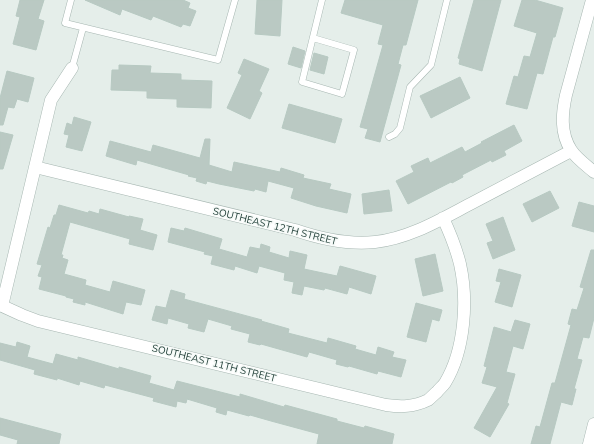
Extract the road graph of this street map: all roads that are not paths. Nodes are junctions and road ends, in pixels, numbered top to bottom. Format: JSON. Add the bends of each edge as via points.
{"nodes":[{"id":1,"x":71,"y":0,"type":"edge"},
{"id":2,"x":235,"y":0,"type":"edge"},
{"id":3,"x":322,"y":0,"type":"edge"},
{"id":4,"x":447,"y":0,"type":"edge"},
{"id":5,"x":592,"y":0,"type":"edge"},
{"id":6,"x":82,"y":28,"type":"junction"},
{"id":7,"x":313,"y":38,"type":"junction"},
{"id":8,"x":72,"y":68,"type":"joint"},
{"id":9,"x":389,"y":137,"type":"dead end"},
{"id":10,"x":571,"y":151,"type":"junction"},
{"id":11,"x":36,"y":167,"type":"junction"},
{"id":12,"x":594,"y":172,"type":"edge"},
{"id":13,"x":443,"y":218,"type":"junction"},
{"id":14,"x":1,"y":306,"type":"edge"},
{"id":15,"x":594,"y":424,"type":"edge"},
{"id":16,"x":589,"y":444,"type":"edge"}],
"edges":[{"from":1,"to":6,"type":"lane","via":[[65,23]]},
{"from":2,"to":6,"type":"lane","via":[[218,60]]},
{"from":3,"to":7,"type":"lane"},
{"from":4,"to":9,"type":"lane","via":[[431,65],[410,87],[400,128]]},
{"from":5,"to":10,"type":"street","via":[[563,110],[565,138]]},
{"from":6,"to":8,"type":"lane"},
{"from":7,"to":7,"type":"lane","via":[[302,82],[342,94],[354,50]]},
{"from":8,"to":11,"type":"street","via":[[51,100]]},
{"from":10,"to":12,"type":"street"},
{"from":10,"to":13,"type":"street","name":"SOUTHEAST 12TH STREET"},
{"from":11,"to":13,"type":"street","name":"SOUTHEAST 12TH STREET","via":[[343,242],[376,242],[392,239],[407,235]]},
{"from":11,"to":14,"type":"street"},
{"from":13,"to":14,"type":"street","name":"SOUTHEAST 11TH STREET","via":[[460,263],[463,326],[451,371],[444,384],[429,399],[416,405],[386,405],[38,320]]},
{"from":15,"to":16,"type":"street"}]}
